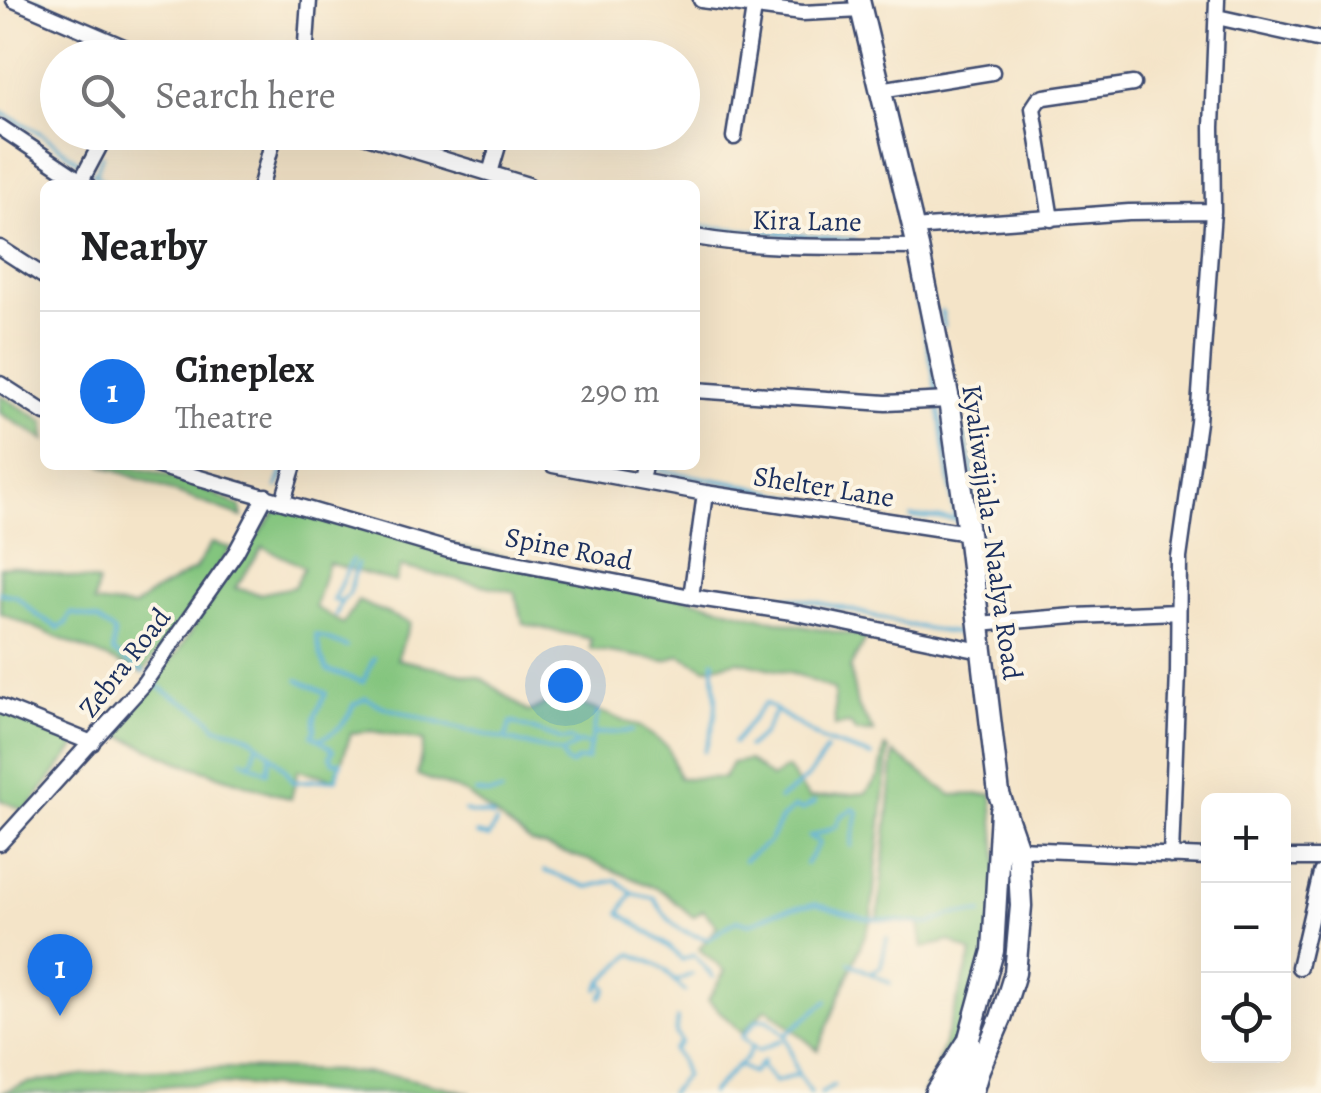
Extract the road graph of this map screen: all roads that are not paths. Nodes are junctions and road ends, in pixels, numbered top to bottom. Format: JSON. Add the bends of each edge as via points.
{"nodes":[{"id":1,"x":14,"y":0,"type":"edge"},
{"id":2,"x":309,"y":0,"type":"edge"},
{"id":3,"x":701,"y":0,"type":"edge"},
{"id":4,"x":1217,"y":0,"type":"edge"},
{"id":5,"x":860,"y":5,"type":"edge"},
{"id":6,"x":754,"y":8,"type":"junction"},
{"id":7,"x":59,"y":10,"type":"edge"},
{"id":8,"x":1216,"y":17,"type":"junction"},
{"id":9,"x":115,"y":40,"type":"edge"},
{"id":10,"x":306,"y":40,"type":"edge"},
{"id":11,"x":1321,"y":40,"type":"edge"},
{"id":12,"x":992,"y":72,"type":"dead end"},
{"id":13,"x":1133,"y":84,"type":"dead end"},
{"id":14,"x":880,"y":90,"type":"junction"},
{"id":15,"x":0,"y":127,"type":"edge"},
{"id":16,"x":734,"y":137,"type":"dead end"},
{"id":17,"x":40,"y":150,"type":"edge"},
{"id":18,"x":40,"y":150,"type":"edge"},
{"id":19,"x":99,"y":150,"type":"edge"},
{"id":20,"x":271,"y":150,"type":"edge"},
{"id":21,"x":413,"y":150,"type":"edge"},
{"id":22,"x":497,"y":150,"type":"edge"},
{"id":23,"x":490,"y":173,"type":"junction"},
{"id":24,"x":86,"y":176,"type":"edge"},
{"id":25,"x":262,"y":180,"type":"edge"},
{"id":26,"x":512,"y":180,"type":"edge"},
{"id":27,"x":1212,"y":211,"type":"junction"},
{"id":28,"x":1051,"y":219,"type":"junction"},
{"id":29,"x":700,"y":238,"type":"edge"},
{"id":30,"x":915,"y":238,"type":"junction"},
{"id":31,"x":0,"y":248,"type":"edge"},
{"id":32,"x":40,"y":274,"type":"edge"},
{"id":33,"x":0,"y":384,"type":"edge"},
{"id":34,"x":700,"y":390,"type":"edge"},
{"id":35,"x":941,"y":400,"type":"junction"},
{"id":36,"x":40,"y":411,"type":"edge"},
{"id":37,"x":173,"y":470,"type":"edge"},
{"id":38,"x":292,"y":470,"type":"edge"},
{"id":39,"x":609,"y":470,"type":"edge"},
{"id":40,"x":642,"y":473,"type":"edge"},
{"id":41,"x":706,"y":493,"type":"junction"},
{"id":42,"x":266,"y":496,"type":"junction"},
{"id":43,"x":282,"y":501,"type":"junction"},
{"id":44,"x":961,"y":532,"type":"junction"},
{"id":45,"x":691,"y":597,"type":"junction"},
{"id":46,"x":1178,"y":612,"type":"junction"},
{"id":47,"x":978,"y":624,"type":"junction"},
{"id":48,"x":981,"y":651,"type":"junction"},
{"id":49,"x":0,"y":706,"type":"edge"},
{"id":50,"x":92,"y":743,"type":"junction"},
{"id":51,"x":1001,"y":804,"type":"junction"},
{"id":52,"x":0,"y":843,"type":"edge"},
{"id":53,"x":1018,"y":849,"type":"junction"},
{"id":54,"x":1170,"y":856,"type":"junction"},
{"id":55,"x":1201,"y":857,"type":"edge"},
{"id":56,"x":1291,"y":858,"type":"edge"},
{"id":57,"x":1321,"y":858,"type":"edge"},
{"id":58,"x":1321,"y":873,"type":"edge"},
{"id":59,"x":1299,"y":967,"type":"dead end"},
{"id":60,"x":973,"y":1058,"type":"junction"},
{"id":61,"x":938,"y":1093,"type":"edge"},
{"id":62,"x":954,"y":1093,"type":"edge"},
{"id":63,"x":972,"y":1093,"type":"edge"}],
"edges":[{"from":1,"to":7,"type":"street"},
{"from":2,"to":10,"type":"street"},
{"from":3,"to":6,"type":"street"},
{"from":4,"to":8,"type":"street"},
{"from":5,"to":6,"type":"street","via":[[802,14]]},
{"from":5,"to":14,"type":"main road","name":"Kyaliwajjala - Naalya Road"},
{"from":6,"to":16,"type":"street"},
{"from":7,"to":9,"type":"street"},
{"from":8,"to":11,"type":"street"},
{"from":8,"to":27,"type":"street"},
{"from":12,"to":14,"type":"street"},
{"from":13,"to":28,"type":"street","via":[[1036,102]]},
{"from":14,"to":30,"type":"main road","name":"Kyaliwajjala - Naalya Road"},
{"from":15,"to":18,"type":"street"},
{"from":17,"to":24,"type":"street"},
{"from":19,"to":24,"type":"street"},
{"from":20,"to":25,"type":"street"},
{"from":21,"to":23,"type":"street"},
{"from":22,"to":23,"type":"street"},
{"from":23,"to":26,"type":"street"},
{"from":27,"to":28,"type":"street","name":"Kira Lane"},
{"from":27,"to":46,"type":"street"},
{"from":28,"to":30,"type":"street","name":"Kira Lane"},
{"from":29,"to":30,"type":"street","name":"Kira Lane","via":[[769,245]]},
{"from":30,"to":35,"type":"main road","name":"Kyaliwajjala - Naalya Road"},
{"from":31,"to":32,"type":"street"},
{"from":33,"to":36,"type":"street"},
{"from":34,"to":35,"type":"street","via":[[886,403]]},
{"from":35,"to":44,"type":"main road","name":"Kyaliwajjala - Naalya Road"},
{"from":37,"to":42,"type":"street","name":"Spine Road"},
{"from":38,"to":43,"type":"street"},
{"from":39,"to":40,"type":"street","name":"Shelter Lane"},
{"from":40,"to":41,"type":"street","name":"Shelter Lane"},
{"from":41,"to":44,"type":"street","name":"Shelter Lane"},
{"from":41,"to":45,"type":"street"},
{"from":42,"to":43,"type":"street","name":"Spine Road"},
{"from":42,"to":50,"type":"street","name":"Zebra Road","via":[[174,643]]},
{"from":43,"to":45,"type":"street","name":"Spine Road","via":[[448,550]]},
{"from":44,"to":47,"type":"main road","name":"Kyaliwajjala - Naalya Road"},
{"from":45,"to":48,"type":"street","name":"Spine Road"},
{"from":46,"to":47,"type":"street"},
{"from":46,"to":54,"type":"street"},
{"from":47,"to":48,"type":"main road","name":"Kyaliwajjala - Naalya Road"},
{"from":48,"to":51,"type":"main road","name":"Kyaliwajjala - Naalya Road"},
{"from":49,"to":50,"type":"street"},
{"from":50,"to":52,"type":"street","name":"Zebra Road"},
{"from":51,"to":53,"type":"main road","name":"Kyaliwajjala - Naalya Road"},
{"from":51,"to":60,"type":"main road","via":[[993,951]]},
{"from":53,"to":54,"type":"street"},
{"from":53,"to":60,"type":"main road","name":"Kyaliwajjala - Naalya Road","via":[[1015,974],[1001,1018]]},
{"from":54,"to":55,"type":"street"},
{"from":56,"to":57,"type":"street"},
{"from":58,"to":59,"type":"street"},
{"from":60,"to":61,"type":"highway"},
{"from":60,"to":62,"type":"main road"},
{"from":60,"to":63,"type":"main road"}]}
